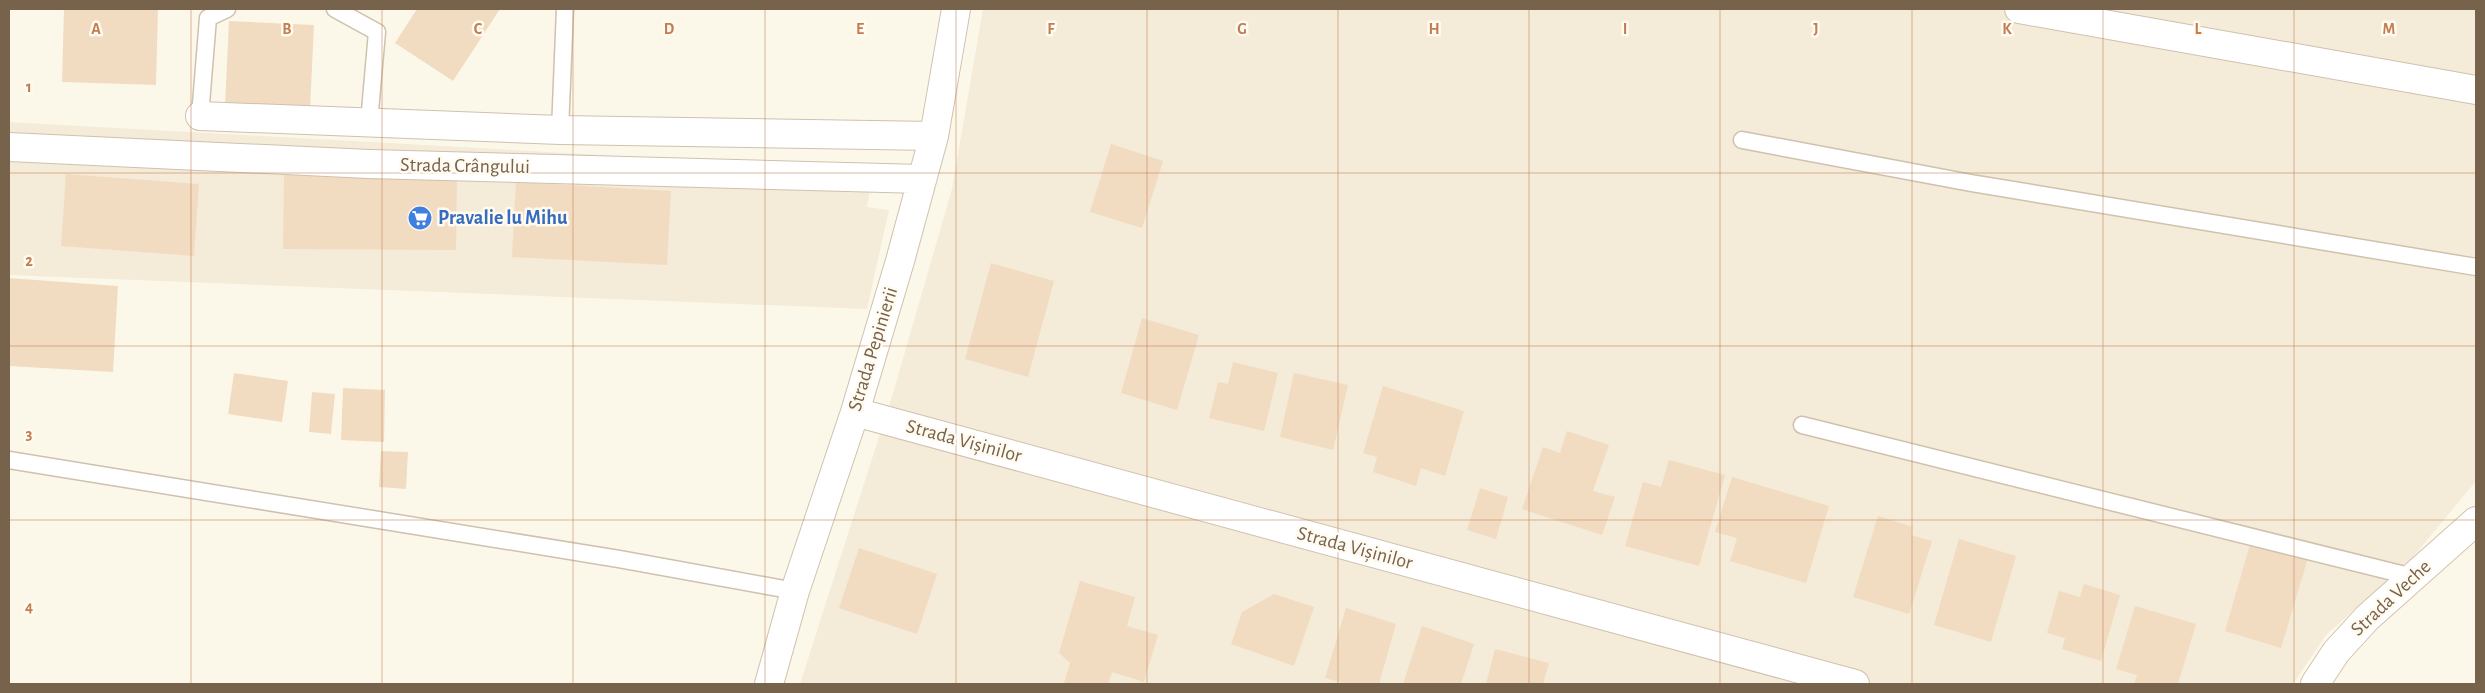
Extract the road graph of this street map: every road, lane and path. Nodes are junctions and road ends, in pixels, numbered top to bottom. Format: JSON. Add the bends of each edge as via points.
{"nodes":[{"id":1,"x":227,"y":9,"type":"edge"},
{"id":2,"x":335,"y":9,"type":"edge"},
{"id":3,"x":565,"y":9,"type":"edge"},
{"id":4,"x":956,"y":9,"type":"edge"},
{"id":5,"x":2020,"y":9,"type":"edge"},
{"id":6,"x":2476,"y":90,"type":"edge"},
{"id":7,"x":200,"y":116,"type":"joint"},
{"id":8,"x":369,"y":122,"type":"junction"},
{"id":9,"x":560,"y":130,"type":"junction"},
{"id":10,"x":934,"y":136,"type":"junction"},
{"id":11,"x":1742,"y":140,"type":"dead end"},
{"id":12,"x":9,"y":147,"type":"edge"},
{"id":13,"x":922,"y":179,"type":"junction"},
{"id":14,"x":2476,"y":267,"type":"edge"},
{"id":15,"x":855,"y":412,"type":"junction"},
{"id":16,"x":1802,"y":425,"type":"dead end"},
{"id":17,"x":9,"y":460,"type":"edge"},
{"id":18,"x":2476,"y":521,"type":"edge"},
{"id":19,"x":2413,"y":577,"type":"junction"},
{"id":20,"x":796,"y":591,"type":"junction"},
{"id":21,"x":769,"y":684,"type":"edge"},
{"id":22,"x":1855,"y":684,"type":"edge"},
{"id":23,"x":2315,"y":684,"type":"edge"}],
"edges":[{"from":1,"to":7,"type":"lane","via":[[208,18]]},
{"from":2,"to":8,"type":"lane","via":[[377,32]]},
{"from":3,"to":9,"type":"lane"},
{"from":4,"to":10,"type":"street","name":"Strada Pepinierii"},
{"from":5,"to":6,"type":"street"},
{"from":7,"to":8,"type":"street","name":"Strada Crângului"},
{"from":8,"to":9,"type":"street","name":"Strada Crângului"},
{"from":9,"to":10,"type":"street","name":"Strada Crângului"},
{"from":10,"to":13,"type":"street","name":"Strada Pepinierii"},
{"from":11,"to":14,"type":"lane","via":[[1971,183]]},
{"from":12,"to":13,"type":"street","name":"Strada Crângului","via":[[369,164]]},
{"from":13,"to":15,"type":"street","name":"Strada Pepinierii"},
{"from":15,"to":20,"type":"street","name":"Strada Pepinierii"},
{"from":15,"to":22,"type":"street","name":"Strada Vișinilor"},
{"from":16,"to":19,"type":"lane"},
{"from":17,"to":20,"type":"lane","via":[[619,559]]},
{"from":18,"to":19,"type":"street","name":"Strada Veche"},
{"from":19,"to":23,"type":"street","name":"Strada Veche","via":[[2342,645]]},
{"from":20,"to":21,"type":"street","name":"Strada Pepinierii"}]}
